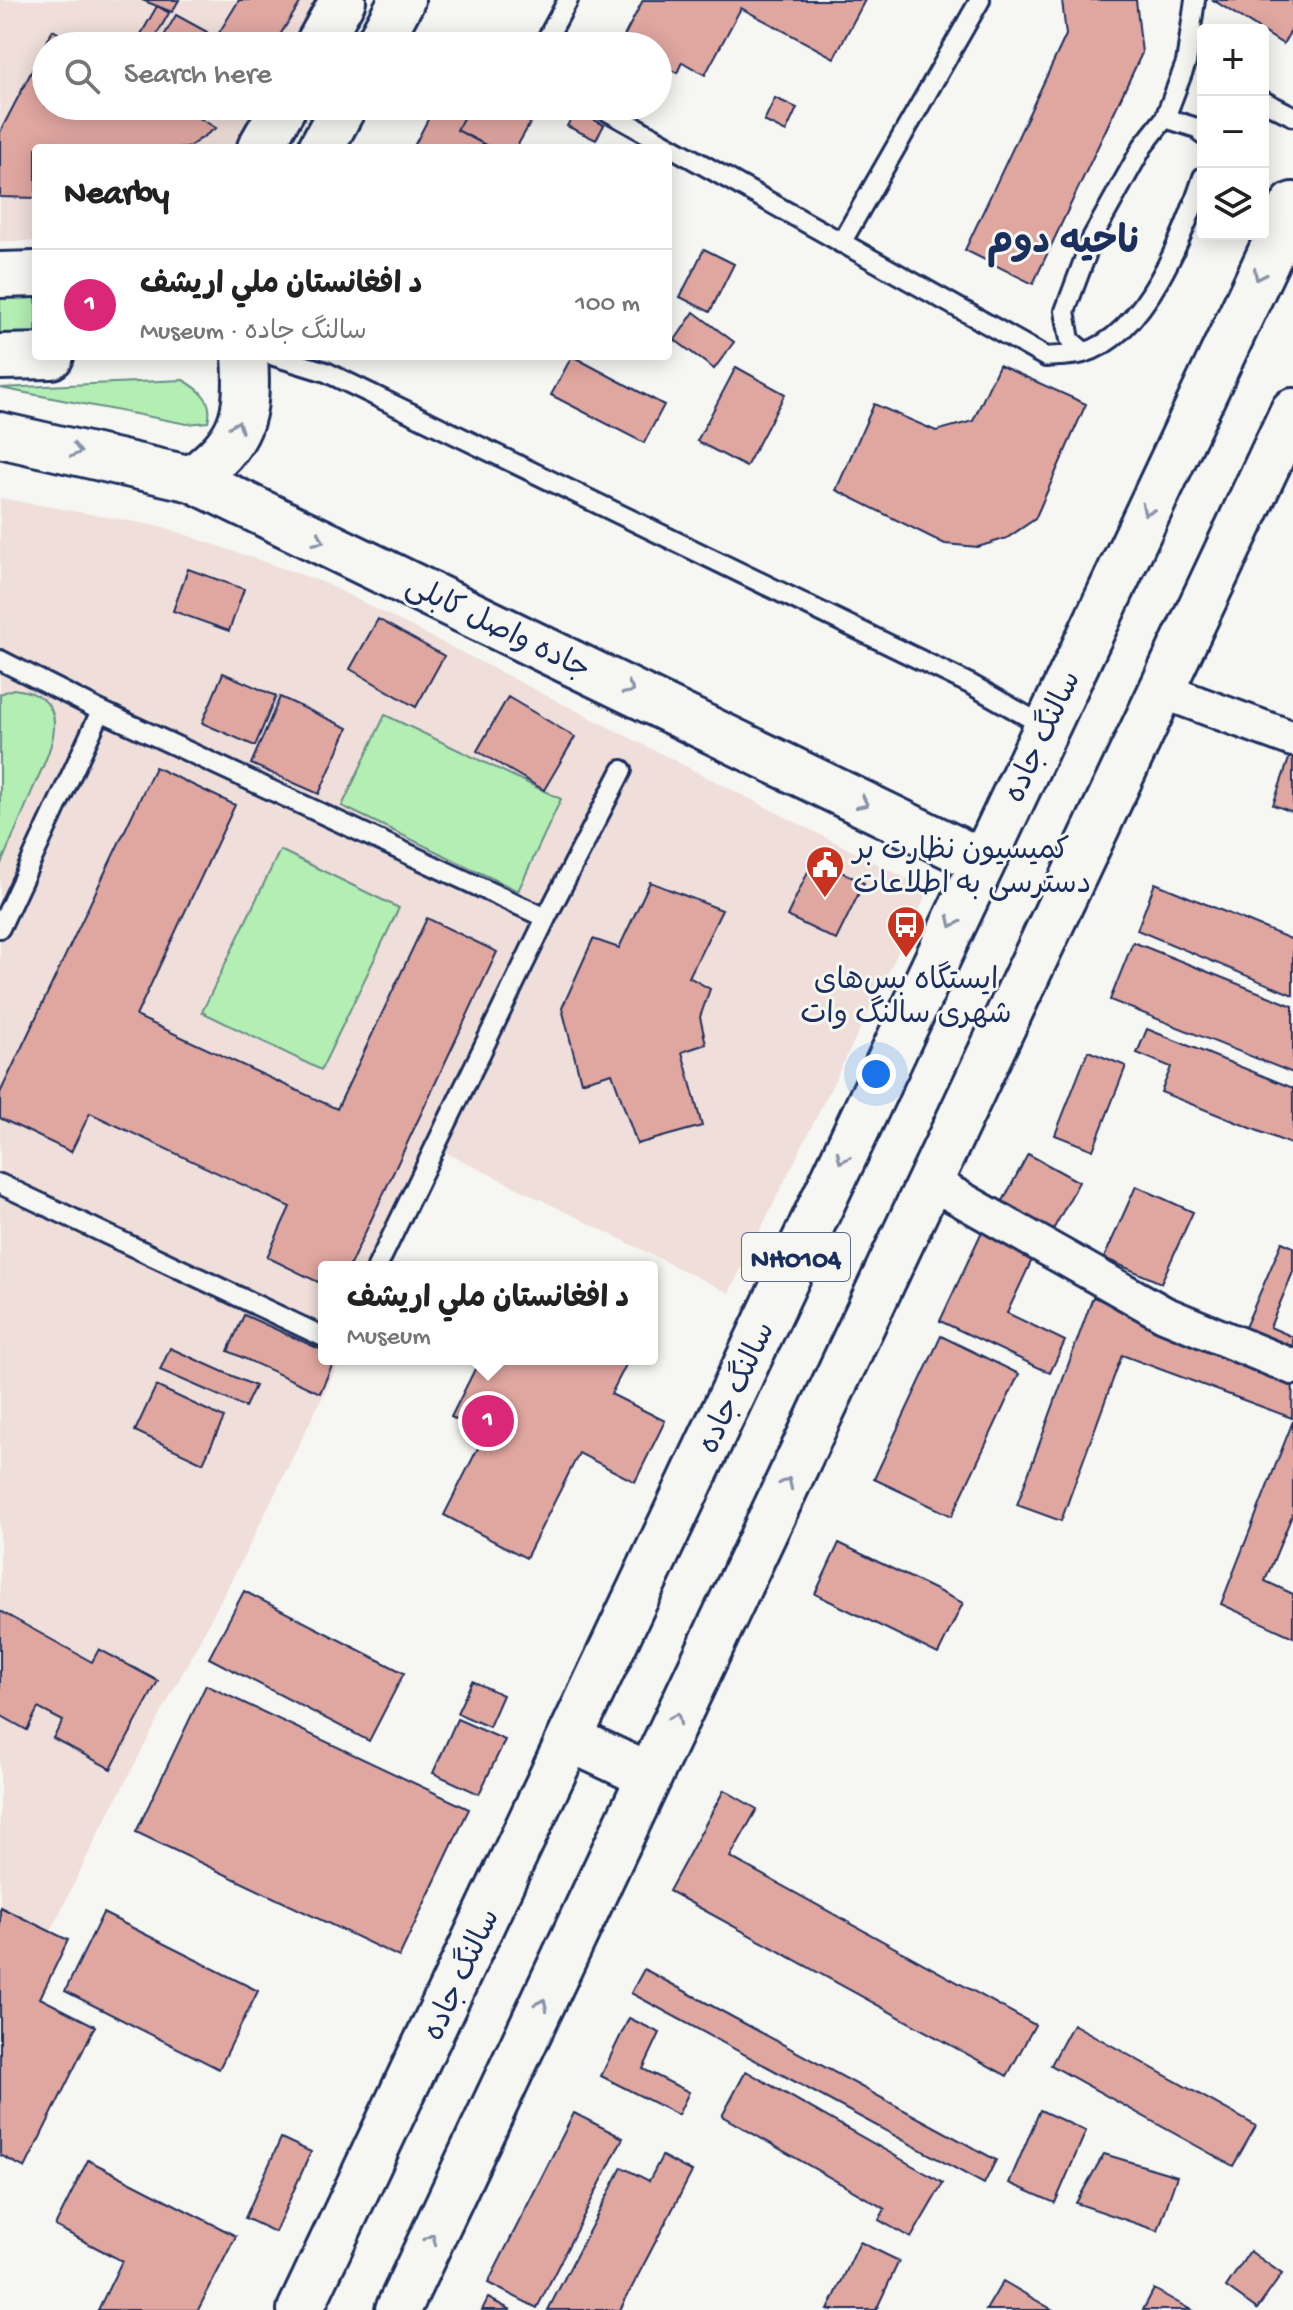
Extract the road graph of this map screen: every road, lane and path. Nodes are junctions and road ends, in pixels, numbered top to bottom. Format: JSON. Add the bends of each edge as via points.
{"nodes":[{"id":1,"x":343,"y":0,"type":"edge"},
{"id":2,"x":402,"y":0,"type":"edge"},
{"id":3,"x":568,"y":0,"type":"edge"},
{"id":4,"x":980,"y":0,"type":"edge"},
{"id":5,"x":1195,"y":0,"type":"edge"},
{"id":6,"x":325,"y":32,"type":"edge"},
{"id":7,"x":385,"y":32,"type":"edge"},
{"id":8,"x":551,"y":32,"type":"edge"},
{"id":9,"x":1195,"y":67,"type":"edge"},
{"id":10,"x":1269,"y":104,"type":"edge"},
{"id":11,"x":1293,"y":116,"type":"edge"},
{"id":12,"x":1165,"y":118,"type":"junction"},
{"id":13,"x":276,"y":120,"type":"edge"},
{"id":14,"x":336,"y":120,"type":"edge"},
{"id":15,"x":623,"y":120,"type":"edge"},
{"id":16,"x":1197,"y":128,"type":"edge"},
{"id":17,"x":262,"y":144,"type":"edge"},
{"id":18,"x":323,"y":144,"type":"edge"},
{"id":19,"x":665,"y":144,"type":"edge"},
{"id":20,"x":672,"y":148,"type":"edge"},
{"id":21,"x":1197,"y":191,"type":"edge"},
{"id":22,"x":1293,"y":205,"type":"edge"},
{"id":23,"x":841,"y":243,"type":"junction"},
{"id":24,"x":32,"y":274,"type":"edge"},
{"id":25,"x":0,"y":275,"type":"edge"},
{"id":26,"x":1084,"y":352,"type":"junction"},
{"id":27,"x":32,"y":356,"type":"edge"},
{"id":28,"x":0,"y":357,"type":"edge"},
{"id":29,"x":245,"y":360,"type":"edge"},
{"id":30,"x":287,"y":360,"type":"edge"},
{"id":31,"x":1293,"y":411,"type":"edge"},
{"id":32,"x":0,"y":435,"type":"edge"},
{"id":33,"x":192,"y":479,"type":"junction"},
{"id":34,"x":0,"y":660,"type":"edge"},
{"id":35,"x":1160,"y":690,"type":"junction"},
{"id":36,"x":101,"y":711,"type":"junction"},
{"id":37,"x":1046,"y":727,"type":"junction"},
{"id":38,"x":1293,"y":739,"type":"edge"},
{"id":39,"x":622,"y":770,"type":"dead end"},
{"id":40,"x":981,"y":861,"type":"junction"},
{"id":41,"x":546,"y":918,"type":"junction"},
{"id":42,"x":0,"y":928,"type":"edge"},
{"id":43,"x":929,"y":1181,"type":"junction"},
{"id":44,"x":0,"y":1184,"type":"edge"},
{"id":45,"x":380,"y":1261,"type":"edge"},
{"id":46,"x":318,"y":1334,"type":"edge"},
{"id":47,"x":1293,"y":1367,"type":"edge"},
{"id":48,"x":570,"y":1739,"type":"junction"},
{"id":49,"x":649,"y":1776,"type":"junction"},
{"id":50,"x":300,"y":2310,"type":"edge"},
{"id":51,"x":398,"y":2310,"type":"edge"}],
"edges":[{"from":1,"to":6,"type":"main road"},
{"from":2,"to":7,"type":"main road"},
{"from":3,"to":8,"type":"lane"},
{"from":4,"to":23,"type":"lane"},
{"from":5,"to":9,"type":"lane"},
{"from":9,"to":12,"type":"lane"},
{"from":10,"to":11,"type":"lane"},
{"from":12,"to":16,"type":"lane"},
{"from":12,"to":26,"type":"lane","via":[[1143,146],[1093,236],[1065,311],[1070,340]]},
{"from":13,"to":17,"type":"main road"},
{"from":14,"to":18,"type":"main road"},
{"from":15,"to":19,"type":"lane"},
{"from":20,"to":23,"type":"lane"},
{"from":21,"to":26,"type":"lane","via":[[1163,273],[1125,326]]},
{"from":22,"to":37,"type":"main road","name":"سالنگ جاده","number":"NH0104","one_way":true},
{"from":23,"to":26,"type":"lane","via":[[1046,357]]},
{"from":24,"to":25,"type":"main road"},
{"from":27,"to":28,"type":"main road"},
{"from":33,"to":29,"type":"main road","one_way":true,"via":[[222,456],[238,430],[247,395]]},
{"from":30,"to":37,"type":"lane","via":[[355,386],[970,684]]},
{"from":31,"to":35,"type":"main road","number":"NH0104"},
{"from":32,"to":33,"type":"main road","name":"جاده واصل کابلی","one_way":true},
{"from":33,"to":40,"type":"main road","name":"جاده واصل کابلی","one_way":true},
{"from":34,"to":36,"type":"lane"},
{"from":35,"to":38,"type":"street"},
{"from":35,"to":43,"type":"main road","number":"NH0104"},
{"from":36,"to":41,"type":"lane"},
{"from":36,"to":42,"type":"lane"},
{"from":37,"to":40,"type":"main road","name":"سالنگ جاده","number":"NH0104"},
{"from":39,"to":41,"type":"lane"},
{"from":40,"to":48,"type":"main road","name":"سالنگ جاده","number":"NH0104","one_way":true},
{"from":41,"to":45,"type":"lane"},
{"from":43,"to":47,"type":"street","via":[[1164,1314]]},
{"from":49,"to":43,"type":"main road","number":"NH0104","one_way":true},
{"from":44,"to":46,"type":"lane"},
{"from":48,"to":49,"type":"main road"},
{"from":48,"to":50,"type":"main road","name":"سالنگ جاده","number":"NH0104"},
{"from":51,"to":49,"type":"main road","number":"NH0104","one_way":true}]}
